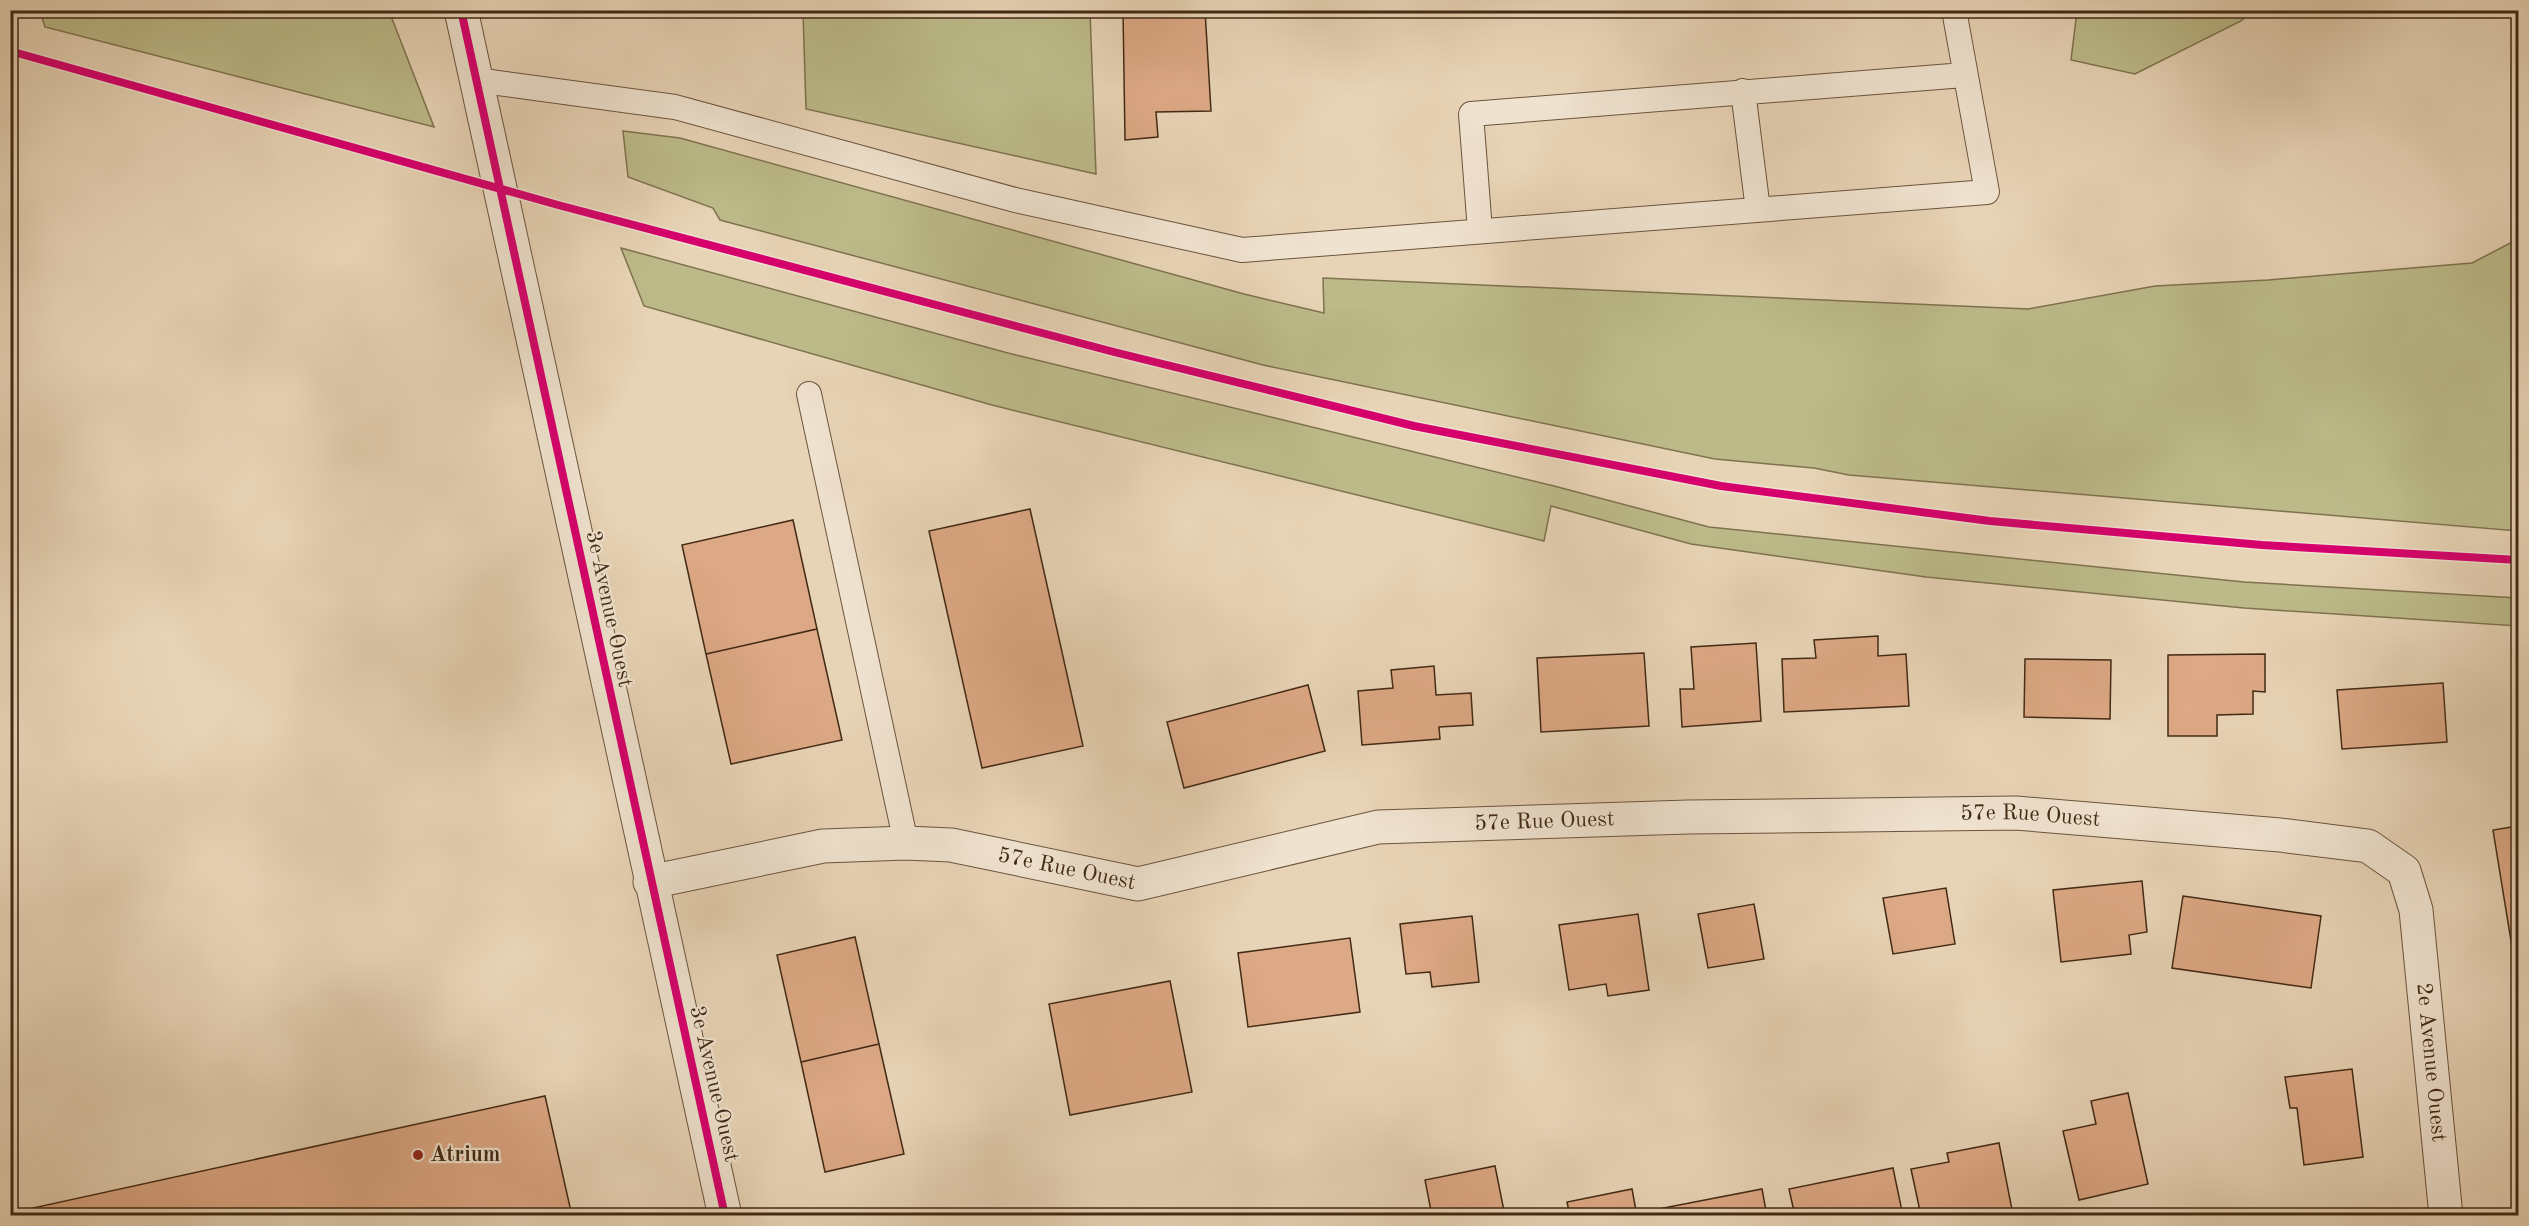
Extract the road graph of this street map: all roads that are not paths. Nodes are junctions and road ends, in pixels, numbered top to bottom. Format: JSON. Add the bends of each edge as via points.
{"nodes":[{"id":1,"x":460,"y":10,"type":"edge"},
{"id":2,"x":1954,"y":10,"type":"edge"},
{"id":3,"x":1964,"y":75,"type":"junction"},
{"id":4,"x":476,"y":80,"type":"junction"},
{"id":5,"x":1743,"y":91,"type":"junction"},
{"id":6,"x":1758,"y":210,"type":"junction"},
{"id":7,"x":1480,"y":231,"type":"junction"},
{"id":8,"x":809,"y":394,"type":"dead end"},
{"id":9,"x":906,"y":843,"type":"junction"},
{"id":10,"x":650,"y":882,"type":"junction"},
{"id":11,"x":2416,"y":910,"type":"joint"},
{"id":12,"x":725,"y":1215,"type":"edge"},
{"id":13,"x":2446,"y":1215,"type":"edge"}],
"edges":[{"from":1,"to":4,"type":"street","name":"3e Avenue Ouest"},
{"from":2,"to":3,"type":"lane"},
{"from":3,"to":5,"type":"lane"},
{"from":3,"to":6,"type":"lane","via":[[1987,192]]},
{"from":4,"to":7,"type":"lane","via":[[675,106],[1016,200],[1242,250]]},
{"from":4,"to":10,"type":"street","name":"3e Avenue Ouest"},
{"from":5,"to":6,"type":"lane"},
{"from":5,"to":7,"type":"lane","via":[[1471,114]]},
{"from":6,"to":7,"type":"lane"},
{"from":8,"to":9,"type":"lane"},
{"from":9,"to":10,"type":"street","name":"57e Rue Ouest","via":[[823,846]]},
{"from":9,"to":11,"type":"street","name":"57e Rue Ouest","via":[[951,845],[1138,884],[1378,827],[1688,817],[2016,813],[2368,846],[2403,871]]},
{"from":10,"to":12,"type":"street","name":"3e Avenue Ouest"},
{"from":11,"to":13,"type":"street","name":"2e Avenue Ouest"}]}
